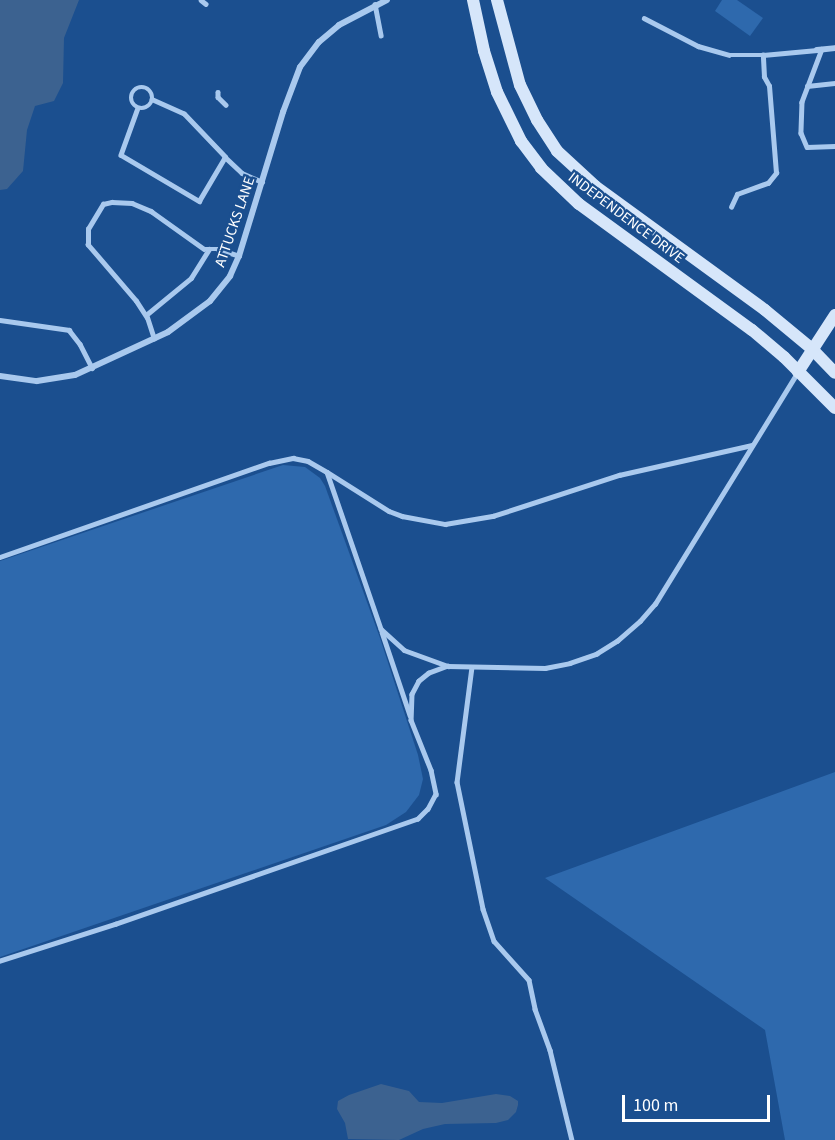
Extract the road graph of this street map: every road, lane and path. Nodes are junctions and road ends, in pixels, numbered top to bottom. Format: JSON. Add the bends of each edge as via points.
{"nodes":[{"id":1,"x":201,"y":0,"type":"edge"},
{"id":2,"x":387,"y":0,"type":"edge"},
{"id":3,"x":473,"y":0,"type":"edge"},
{"id":4,"x":497,"y":0,"type":"edge"},
{"id":5,"x":206,"y":4,"type":"dead end"},
{"id":6,"x":375,"y":4,"type":"junction"},
{"id":7,"x":644,"y":18,"type":"dead end"},
{"id":8,"x":381,"y":35,"type":"dead end"},
{"id":9,"x":835,"y":48,"type":"edge"},
{"id":10,"x":820,"y":50,"type":"junction"},
{"id":11,"x":763,"y":55,"type":"junction"},
{"id":12,"x":835,"y":83,"type":"edge"},
{"id":13,"x":807,"y":86,"type":"junction"},
{"id":14,"x":218,"y":92,"type":"dead end"},
{"id":15,"x":152,"y":100,"type":"junction"},
{"id":16,"x":226,"y":105,"type":"dead end"},
{"id":17,"x":138,"y":108,"type":"junction"},
{"id":18,"x":835,"y":146,"type":"edge"},
{"id":19,"x":225,"y":157,"type":"junction"},
{"id":20,"x":262,"y":182,"type":"junction"},
{"id":21,"x":731,"y":207,"type":"dead end"},
{"id":22,"x":209,"y":249,"type":"junction"},
{"id":23,"x":239,"y":256,"type":"junction"},
{"id":24,"x":146,"y":315,"type":"junction"},
{"id":25,"x":835,"y":315,"type":"edge"},
{"id":26,"x":0,"y":320,"type":"edge"},
{"id":27,"x":154,"y":340,"type":"junction"},
{"id":28,"x":812,"y":349,"type":"junction"},
{"id":29,"x":92,"y":368,"type":"junction"},
{"id":30,"x":798,"y":372,"type":"junction"},
{"id":31,"x":835,"y":373,"type":"edge"},
{"id":32,"x":0,"y":376,"type":"edge"},
{"id":33,"x":835,"y":408,"type":"edge"},
{"id":34,"x":752,"y":445,"type":"junction"},
{"id":35,"x":327,"y":472,"type":"junction"},
{"id":36,"x":0,"y":557,"type":"edge"},
{"id":37,"x":381,"y":629,"type":"junction"},
{"id":38,"x":448,"y":666,"type":"junction"},
{"id":39,"x":471,"y":668,"type":"junction"},
{"id":40,"x":411,"y":720,"type":"junction"},
{"id":41,"x":0,"y":962,"type":"edge"},
{"id":42,"x":572,"y":1140,"type":"edge"}],
"edges":[{"from":1,"to":5,"type":"lane"},
{"from":2,"to":6,"type":"street","name":"ATTUCKS LANE"},
{"from":3,"to":30,"type":"street","name":"INDEPENDENCE DRIVE","via":[[497,92],[517,134],[541,168],[579,204],[752,330]]},
{"from":4,"to":28,"type":"street","name":"INDEPENDENCE DRIVE","via":[[520,85],[558,151],[595,186],[738,289]]},
{"from":6,"to":8,"type":"lane"},
{"from":6,"to":20,"type":"street","name":"ATTUCKS LANE","via":[[327,34],[300,67]]},
{"from":7,"to":11,"type":"lane","via":[[706,49],[729,55]]},
{"from":9,"to":10,"type":"street"},
{"from":10,"to":11,"type":"lane"},
{"from":10,"to":13,"type":"lane"},
{"from":11,"to":21,"type":"lane","via":[[776,173],[768,183],[737,194]]},
{"from":12,"to":13,"type":"lane"},
{"from":13,"to":18,"type":"lane","via":[[801,113],[804,143],[810,149]]},
{"from":14,"to":16,"type":"lane"},
{"from":15,"to":17,"type":"lane","via":[[146,108]]},
{"from":15,"to":17,"type":"lane","via":[[149,90],[136,89],[131,98]]},
{"from":15,"to":19,"type":"lane","via":[[184,114]]},
{"from":17,"to":19,"type":"lane","via":[[121,155],[196,201]]},
{"from":19,"to":20,"type":"lane","via":[[242,173]]},
{"from":20,"to":23,"type":"street","name":"ATTUCKS LANE"},
{"from":22,"to":23,"type":"lane"},
{"from":22,"to":24,"type":"lane","via":[[191,278]]},
{"from":22,"to":24,"type":"lane","via":[[151,211],[132,203],[103,204],[88,229],[88,245]]},
{"from":23,"to":27,"type":"street","name":"ATTUCKS LANE","via":[[230,276],[210,301],[194,316]]},
{"from":24,"to":27,"type":"lane"},
{"from":25,"to":28,"type":"street"},
{"from":26,"to":29,"type":"lane","via":[[69,330]]},
{"from":27,"to":29,"type":"street","name":"ATTUCKS LANE"},
{"from":28,"to":30,"type":"street"},
{"from":28,"to":31,"type":"street","name":"INDEPENDENCE DRIVE"},
{"from":29,"to":32,"type":"street","name":"ATTUCKS LANE","via":[[50,380]]},
{"from":30,"to":33,"type":"street","name":"INDEPENDENCE DRIVE"},
{"from":30,"to":34,"type":"lane"},
{"from":34,"to":35,"type":"lane","via":[[619,475],[493,516],[445,524],[389,511]]},
{"from":34,"to":39,"type":"lane","via":[[655,604],[617,641],[596,654],[545,668]]},
{"from":35,"to":36,"type":"lane","via":[[293,458],[269,462]]},
{"from":35,"to":37,"type":"lane"},
{"from":37,"to":38,"type":"lane","via":[[404,650]]},
{"from":37,"to":40,"type":"lane"},
{"from":38,"to":39,"type":"lane"},
{"from":38,"to":40,"type":"lane","via":[[419,681],[412,694]]},
{"from":39,"to":42,"type":"lane","via":[[457,782],[483,909],[494,941],[529,981]]},
{"from":40,"to":41,"type":"lane","via":[[436,794],[418,819]]}]}
